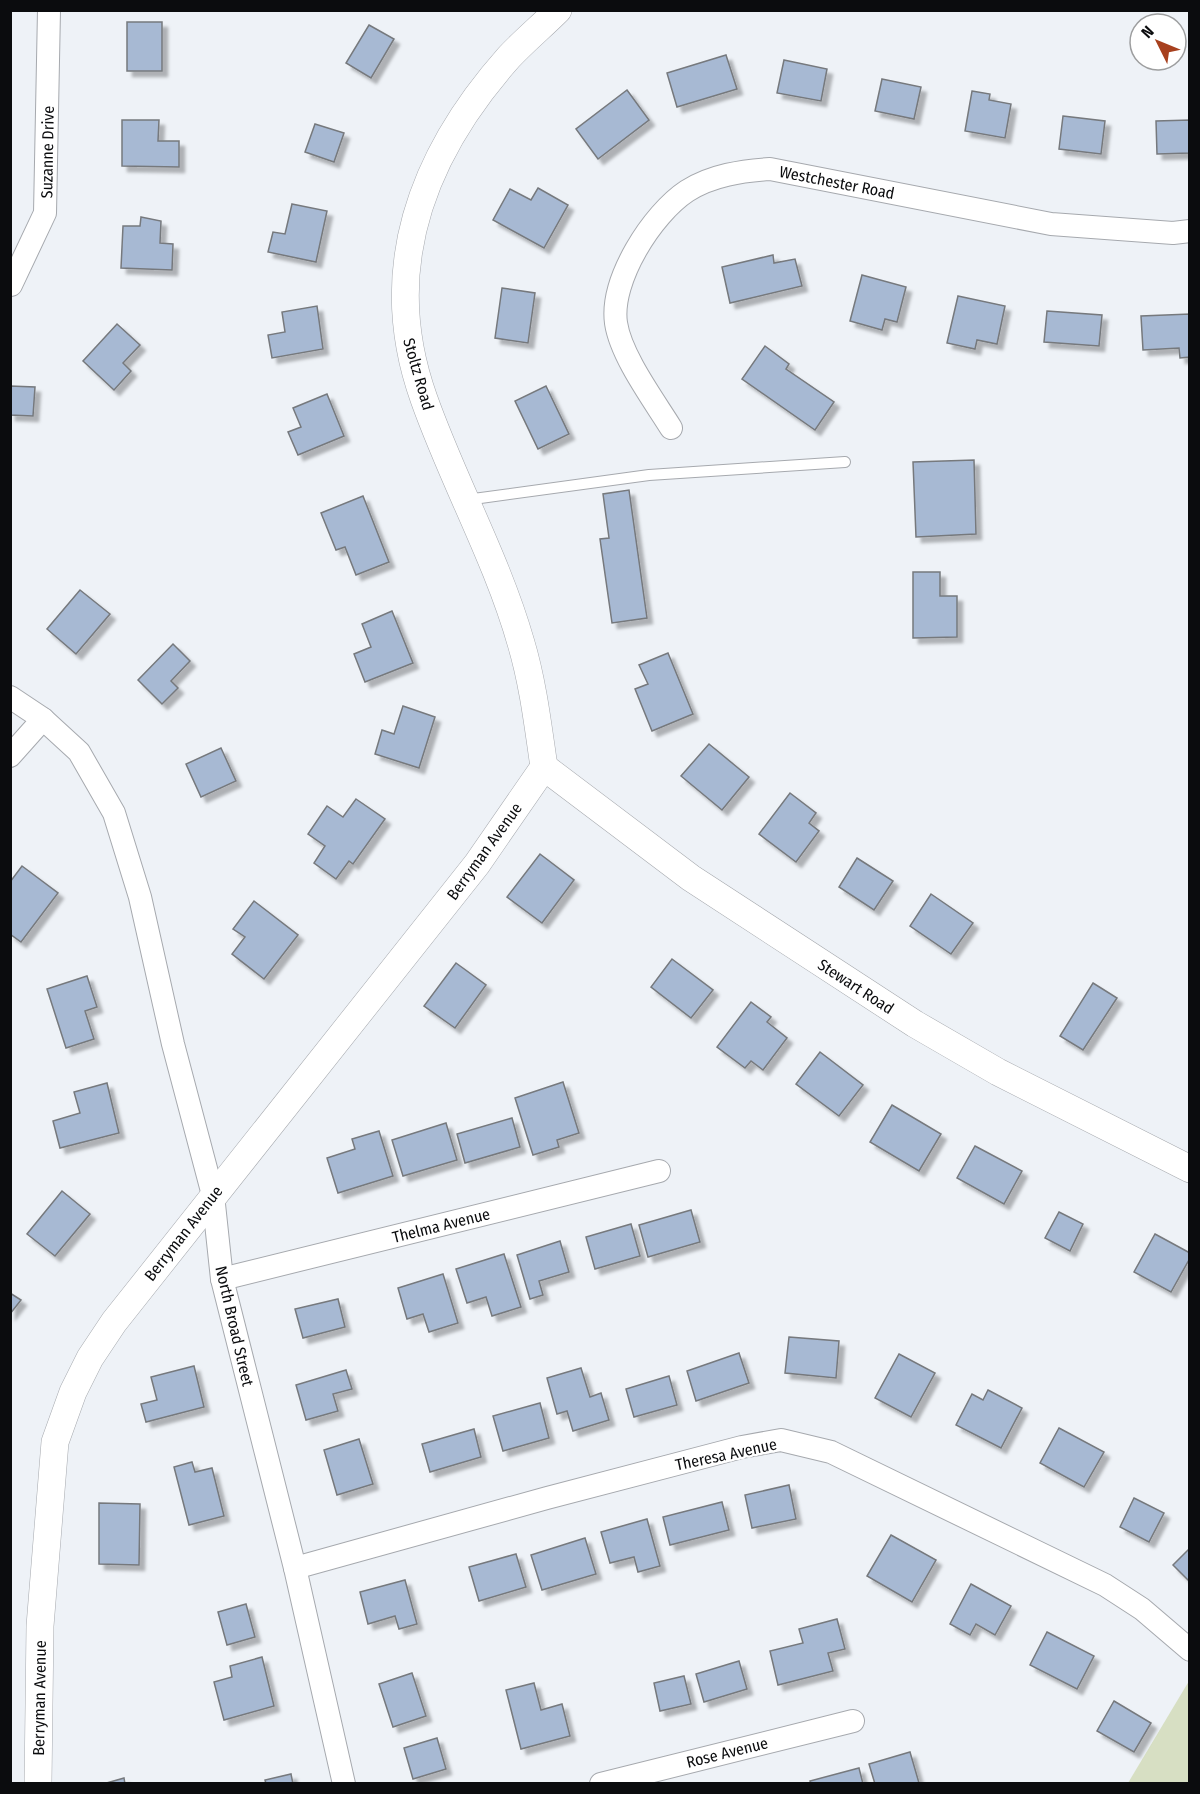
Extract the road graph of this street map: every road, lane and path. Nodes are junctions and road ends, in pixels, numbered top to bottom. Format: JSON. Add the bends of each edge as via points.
{"nodes":[{"id":1,"x":49,"y":10,"type":"edge"},
{"id":2,"x":558,"y":10,"type":"edge"},
{"id":3,"x":1190,"y":231,"type":"edge"},
{"id":4,"x":11,"y":285,"type":"edge"},
{"id":5,"x":671,"y":428,"type":"dead end"},
{"id":6,"x":845,"y":462,"type":"dead end"},
{"id":7,"x":466,"y":500,"type":"junction"},
{"id":8,"x":10,"y":697,"type":"edge"},
{"id":9,"x":43,"y":719,"type":"junction"},
{"id":10,"x":10,"y":756,"type":"edge"},
{"id":11,"x":544,"y":767,"type":"junction"},
{"id":12,"x":1190,"y":1168,"type":"edge"},
{"id":13,"x":659,"y":1171,"type":"dead end"},
{"id":14,"x":213,"y":1195,"type":"junction"},
{"id":15,"x":222,"y":1279,"type":"junction"},
{"id":16,"x":295,"y":1568,"type":"junction"},
{"id":17,"x":1190,"y":1650,"type":"edge"},
{"id":18,"x":853,"y":1721,"type":"dead end"},
{"id":19,"x":38,"y":1784,"type":"edge"},
{"id":20,"x":344,"y":1784,"type":"edge"},
{"id":21,"x":601,"y":1784,"type":"edge"}],
"edges":[{"from":1,"to":4,"type":"street","name":"Suzanne Drive","via":[[45,213]]},
{"from":2,"to":7,"type":"street","name":"Stoltz Road","via":[[508,57],[466,114],[432,171],[410,230],[403,302],[409,351],[424,399]]},
{"from":3,"to":5,"type":"street","name":"Westchester Road","via":[[1051,224],[770,169],[734,172],[687,192],[650,228],[620,280],[616,323],[632,365]]},
{"from":6,"to":7,"type":"lane","via":[[649,475]]},
{"from":7,"to":11,"type":"street","name":"Stoltz Road","via":[[521,642]]},
{"from":8,"to":9,"type":"street","name":"North Broad Street"},
{"from":9,"to":10,"type":"street"},
{"from":9,"to":14,"type":"street","name":"North Broad Street","via":[[78,752],[114,813],[140,897]]},
{"from":11,"to":12,"type":"street","name":"Stewart Road","via":[[691,878],[915,1024],[998,1072]]},
{"from":11,"to":14,"type":"street","name":"Berryman Avenue","via":[[477,864]]},
{"from":13,"to":15,"type":"street","name":"Thelma Avenue"},
{"from":14,"to":15,"type":"street","name":"North Broad Street"},
{"from":14,"to":19,"type":"street","name":"Berryman Avenue","via":[[90,1358],[55,1443],[40,1626]]},
{"from":15,"to":16,"type":"street","name":"North Broad Street"},
{"from":16,"to":17,"type":"street","name":"Theresa Avenue","via":[[547,1498],[781,1440],[831,1452],[1105,1585],[1142,1609]]},
{"from":16,"to":20,"type":"street","name":"North Broad Street"},
{"from":18,"to":21,"type":"street","name":"Rose Avenue"}]}
